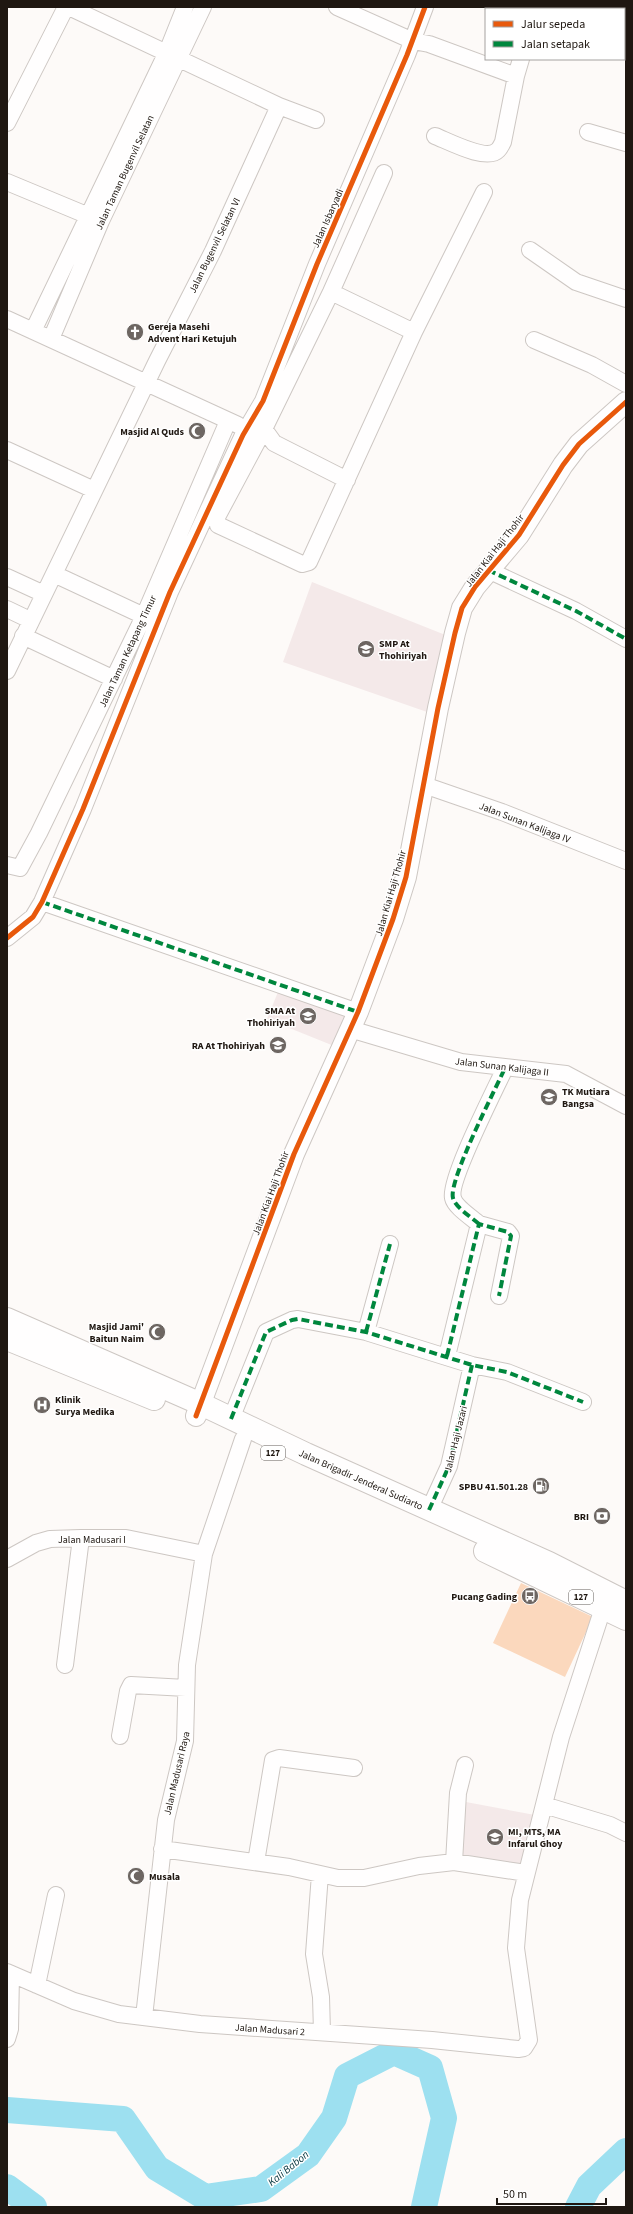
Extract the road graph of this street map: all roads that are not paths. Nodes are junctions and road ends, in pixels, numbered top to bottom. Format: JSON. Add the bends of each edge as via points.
{"nodes":[{"id":1,"x":66,"y":7,"type":"edge"},
{"id":2,"x":69,"y":7,"type":"edge"},
{"id":3,"x":185,"y":7,"type":"edge"},
{"id":4,"x":203,"y":7,"type":"edge"},
{"id":5,"x":337,"y":7,"type":"edge"},
{"id":6,"x":425,"y":7,"type":"edge"},
{"id":7,"x":413,"y":41,"type":"junction"},
{"id":8,"x":172,"y":55,"type":"junction"},
{"id":9,"x":521,"y":60,"type":"edge"},
{"id":10,"x":516,"y":76,"type":"junction"},
{"id":11,"x":279,"y":106,"type":"junction"},
{"id":12,"x":316,"y":120,"type":"dead end"},
{"id":13,"x":7,"y":123,"type":"edge"},
{"id":14,"x":588,"y":132,"type":"dead end"},
{"id":15,"x":435,"y":136,"type":"dead end"},
{"id":16,"x":626,"y":143,"type":"edge"},
{"id":17,"x":384,"y":173,"type":"dead end"},
{"id":18,"x":7,"y":182,"type":"edge"},
{"id":19,"x":484,"y":192,"type":"dead end"},
{"id":20,"x":94,"y":218,"type":"junction"},
{"id":21,"x":530,"y":250,"type":"dead end"},
{"id":22,"x":331,"y":292,"type":"junction"},
{"id":23,"x":626,"y":299,"type":"edge"},
{"id":24,"x":7,"y":319,"type":"edge"},
{"id":25,"x":33,"y":331,"type":"junction"},
{"id":26,"x":414,"y":332,"type":"junction"},
{"id":27,"x":51,"y":339,"type":"junction"},
{"id":28,"x":534,"y":340,"type":"dead end"},
{"id":29,"x":147,"y":384,"type":"junction"},
{"id":30,"x":626,"y":384,"type":"edge"},
{"id":31,"x":626,"y":402,"type":"edge"},
{"id":32,"x":228,"y":421,"type":"junction"},
{"id":33,"x":252,"y":431,"type":"junction"},
{"id":34,"x":7,"y":450,"type":"edge"},
{"id":35,"x":347,"y":480,"type":"junction"},
{"id":36,"x":94,"y":490,"type":"junction"},
{"id":37,"x":488,"y":570,"type":"junction"},
{"id":38,"x":54,"y":574,"type":"junction"},
{"id":39,"x":7,"y":577,"type":"edge"},
{"id":40,"x":44,"y":594,"type":"junction"},
{"id":41,"x":7,"y":609,"type":"edge"},
{"id":42,"x":144,"y":616,"type":"junction"},
{"id":43,"x":30,"y":620,"type":"junction"},
{"id":44,"x":23,"y":636,"type":"junction"},
{"id":45,"x":626,"y":640,"type":"edge"},
{"id":46,"x":7,"y":671,"type":"edge"},
{"id":47,"x":114,"y":679,"type":"junction"},
{"id":48,"x":424,"y":785,"type":"junction"},
{"id":49,"x":626,"y":861,"type":"edge"},
{"id":50,"x":10,"y":866,"type":"edge"},
{"id":51,"x":42,"y":902,"type":"junction"},
{"id":52,"x":7,"y":938,"type":"edge"},
{"id":53,"x":354,"y":1021,"type":"junction"},
{"id":54,"x":505,"y":1068,"type":"junction"},
{"id":55,"x":626,"y":1106,"type":"edge"},
{"id":56,"x":479,"y":1224,"type":"junction"},
{"id":57,"x":390,"y":1244,"type":"dead end"},
{"id":58,"x":499,"y":1296,"type":"dead end"},
{"id":59,"x":7,"y":1319,"type":"edge"},
{"id":60,"x":366,"y":1332,"type":"junction"},
{"id":61,"x":7,"y":1339,"type":"edge"},
{"id":62,"x":447,"y":1356,"type":"junction"},
{"id":63,"x":472,"y":1365,"type":"junction"},
{"id":64,"x":583,"y":1402,"type":"dead end"},
{"id":65,"x":199,"y":1410,"type":"junction"},
{"id":66,"x":231,"y":1419,"type":"junction"},
{"id":67,"x":243,"y":1439,"type":"junction"},
{"id":68,"x":429,"y":1510,"type":"junction"},
{"id":69,"x":81,"y":1538,"type":"junction"},
{"id":70,"x":204,"y":1554,"type":"junction"},
{"id":71,"x":7,"y":1559,"type":"edge"},
{"id":72,"x":626,"y":1602,"type":"edge"},
{"id":73,"x":603,"y":1608,"type":"junction"},
{"id":74,"x":626,"y":1619,"type":"edge"},
{"id":75,"x":65,"y":1665,"type":"dead end"},
{"id":76,"x":186,"y":1688,"type":"junction"},
{"id":77,"x":120,"y":1736,"type":"dead end"},
{"id":78,"x":465,"y":1765,"type":"dead end"},
{"id":79,"x":354,"y":1768,"type":"dead end"},
{"id":80,"x":544,"y":1805,"type":"junction"},
{"id":81,"x":626,"y":1833,"type":"edge"},
{"id":82,"x":162,"y":1849,"type":"junction"},
{"id":83,"x":256,"y":1862,"type":"junction"},
{"id":84,"x":454,"y":1862,"type":"junction"},
{"id":85,"x":526,"y":1873,"type":"junction"},
{"id":86,"x":320,"y":1874,"type":"junction"},
{"id":87,"x":56,"y":1895,"type":"dead end"},
{"id":88,"x":9,"y":1973,"type":"edge"},
{"id":89,"x":37,"y":1985,"type":"junction"},
{"id":90,"x":144,"y":2017,"type":"junction"},
{"id":91,"x":322,"y":2032,"type":"junction"},
{"id":92,"x":7,"y":2039,"type":"edge"}],
"edges":[{"from":1,"to":13,"type":"street"},
{"from":2,"to":8,"type":"street"},
{"from":3,"to":8,"type":"street","name":"Jalan Taman Bugenvil Selatan"},
{"from":4,"to":8,"type":"street","name":"Jalan Taman Bugenvil Selatan"},
{"from":5,"to":7,"type":"street"},
{"from":6,"to":7,"type":"street","name":"Jalan Isbaryadi"},
{"from":7,"to":10,"type":"street","via":[[429,44]]},
{"from":7,"to":33,"type":"street","name":"Jalan Isbaryadi","via":[[316,264]]},
{"from":8,"to":11,"type":"street"},
{"from":8,"to":20,"type":"street","name":"Jalan Taman Bugenvil Selatan"},
{"from":9,"to":10,"type":"street"},
{"from":10,"to":15,"type":"street","via":[[503,142],[494,153],[482,154]]},
{"from":11,"to":12,"type":"street"},
{"from":11,"to":29,"type":"street","name":"Jalan Bugenvil Selatan VI","via":[[213,251]]},
{"from":14,"to":16,"type":"street"},
{"from":17,"to":22,"type":"street"},
{"from":18,"to":20,"type":"street"},
{"from":19,"to":26,"type":"street"},
{"from":20,"to":25,"type":"street","name":"Jalan Taman Bugenvil Selatan"},
{"from":20,"to":27,"type":"street","name":"Jalan Taman Bugenvil Selatan"},
{"from":21,"to":23,"type":"street","via":[[576,282]]},
{"from":22,"to":26,"type":"street"},
{"from":22,"to":33,"type":"street"},
{"from":24,"to":25,"type":"street"},
{"from":25,"to":27,"type":"street"},
{"from":26,"to":35,"type":"street"},
{"from":27,"to":29,"type":"street"},
{"from":28,"to":30,"type":"street","via":[[592,365]]},
{"from":29,"to":32,"type":"street"},
{"from":29,"to":36,"type":"street"},
{"from":31,"to":37,"type":"street","name":"Jalan Kiai Haji Thohir","via":[[580,444],[563,465],[519,536]]},
{"from":32,"to":33,"type":"street"},
{"from":32,"to":42,"type":"street","name":"Jalan Taman Ketapang Timur"},
{"from":33,"to":35,"type":"street"},
{"from":33,"to":35,"type":"street","via":[[218,517],[218,524],[302,564],[309,562]]},
{"from":33,"to":51,"type":"street","via":[[170,592],[83,809]]},
{"from":34,"to":36,"type":"street"},
{"from":36,"to":38,"type":"street"},
{"from":37,"to":45,"type":"street","via":[[576,611]]},
{"from":37,"to":48,"type":"street","name":"Jalan Kiai Haji Thohir","via":[[467,598],[458,621]]},
{"from":38,"to":40,"type":"street"},
{"from":38,"to":42,"type":"street"},
{"from":39,"to":40,"type":"street"},
{"from":40,"to":43,"type":"street"},
{"from":41,"to":43,"type":"street"},
{"from":42,"to":47,"type":"street","name":"Jalan Taman Ketapang Timur"},
{"from":43,"to":44,"type":"street"},
{"from":44,"to":46,"type":"street"},
{"from":44,"to":47,"type":"street"},
{"from":47,"to":50,"type":"street","name":"Jalan Taman Ketapang Timur","via":[[20,868]]},
{"from":48,"to":49,"type":"street","name":"Jalan Sunan Kalijaga IV","via":[[502,812]]},
{"from":48,"to":53,"type":"street","name":"Jalan Kiai Haji Thohir","via":[[406,877],[384,945]]},
{"from":51,"to":52,"type":"street","via":[[33,917]]},
{"from":51,"to":53,"type":"street","name":"Jalan Sunan Kalijaga II"},
{"from":53,"to":54,"type":"street","name":"Jalan Sunan Kalijaga II","via":[[449,1060]]},
{"from":53,"to":65,"type":"street","name":"Jalan Kiai Haji Thohir","via":[[296,1148]]},
{"from":54,"to":55,"type":"street","name":"Jalan Sunan Kalijaga II","via":[[566,1074]]},
{"from":54,"to":56,"type":"street","via":[[467,1149],[452,1194],[455,1202]]},
{"from":56,"to":58,"type":"street","via":[[508,1232],[511,1236]]},
{"from":56,"to":62,"type":"street"},
{"from":57,"to":60,"type":"street"},
{"from":59,"to":65,"type":"main road","name":"Jalan Brigadir Jenderal Sudiarto","number":"127"},
{"from":60,"to":62,"type":"street"},
{"from":60,"to":66,"type":"street","via":[[298,1318],[271,1329],[262,1338]]},
{"from":61,"to":65,"type":"main road","name":"Jalan Brigadir Jenderal Sudiarto","number":"127"},
{"from":62,"to":63,"type":"street"},
{"from":63,"to":64,"type":"street","via":[[517,1375]]},
{"from":63,"to":68,"type":"street","name":"Jalan Haji Jazari","via":[[449,1466]]},
{"from":65,"to":66,"type":"main road","name":"Jalan Brigadir Jenderal Sudiarto","number":"127"},
{"from":65,"to":67,"type":"main road","name":"Jalan Brigadir Jenderal Sudiarto","number":"127"},
{"from":66,"to":68,"type":"main road","name":"Jalan Brigadir Jenderal Sudiarto","number":"127"},
{"from":67,"to":70,"type":"street","name":"Jalan Madusari Raya"},
{"from":67,"to":73,"type":"main road","name":"Jalan Brigadir Jenderal Sudiarto","number":"127"},
{"from":68,"to":72,"type":"main road","name":"Jalan Brigadir Jenderal Sudiarto","number":"127","via":[[549,1563]]},
{"from":69,"to":70,"type":"street","name":"Jalan Madusari I","via":[[126,1538]]},
{"from":69,"to":71,"type":"street","name":"Jalan Madusari I","via":[[50,1539],[36,1543]]},
{"from":69,"to":75,"type":"street"},
{"from":70,"to":76,"type":"street","name":"Jalan Madusari Raya","via":[[188,1651]]},
{"from":73,"to":74,"type":"main road","name":"Jalan Brigadir Jenderal Sudiarto","number":"127"},
{"from":73,"to":80,"type":"street","via":[[561,1737]]},
{"from":76,"to":77,"type":"street","via":[[131,1685]]},
{"from":76,"to":82,"type":"street","name":"Jalan Madusari Raya","via":[[187,1728]]},
{"from":78,"to":84,"type":"street","via":[[458,1793]]},
{"from":79,"to":83,"type":"street","via":[[280,1758],[273,1760]]},
{"from":80,"to":81,"type":"street"},
{"from":80,"to":85,"type":"street"},
{"from":82,"to":83,"type":"street"},
{"from":82,"to":90,"type":"street","name":"Jalan Madusari Raya"},
{"from":83,"to":86,"type":"street"},
{"from":84,"to":85,"type":"street"},
{"from":84,"to":86,"type":"street","via":[[419,1866],[364,1878],[338,1878]]},
{"from":85,"to":91,"type":"street","name":"Jalan Madusari 2","via":[[520,1900],[516,1948],[529,2033],[528,2043],[524,2048]]},
{"from":86,"to":91,"type":"street","via":[[314,1954],[321,1997]]},
{"from":87,"to":89,"type":"street"},
{"from":88,"to":89,"type":"street","name":"Jalan Madusari 2"},
{"from":88,"to":92,"type":"street","via":[[10,2029]]},
{"from":89,"to":90,"type":"street","name":"Jalan Madusari 2","via":[[98,2009]]},
{"from":90,"to":91,"type":"street","name":"Jalan Madusari 2","via":[[200,2024]]}]}
